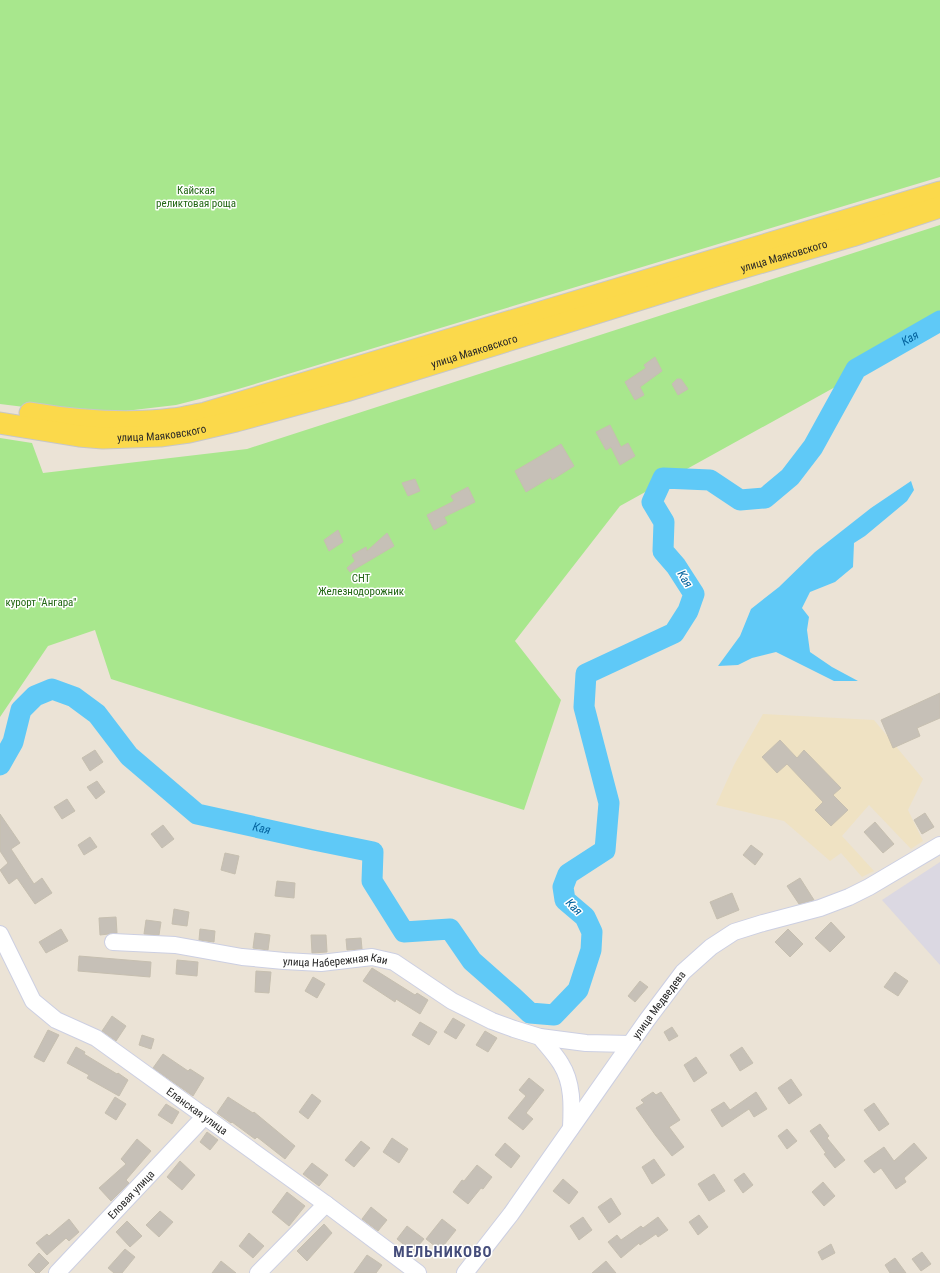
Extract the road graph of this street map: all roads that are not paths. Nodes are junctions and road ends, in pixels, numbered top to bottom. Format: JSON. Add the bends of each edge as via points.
{"nodes":[{"id":1,"x":940,"y":192,"type":"edge"},
{"id":2,"x":940,"y":207,"type":"edge"},
{"id":3,"x":0,"y":408,"type":"edge"},
{"id":4,"x":0,"y":423,"type":"edge"},
{"id":5,"x":940,"y":846,"type":"edge"},
{"id":6,"x":0,"y":934,"type":"edge"},
{"id":7,"x":113,"y":942,"type":"dead end"},
{"id":8,"x":540,"y":1037,"type":"junction"},
{"id":9,"x":630,"y":1044,"type":"junction"},
{"id":10,"x":205,"y":1116,"type":"junction"},
{"id":11,"x":571,"y":1128,"type":"junction"},
{"id":12,"x":326,"y":1204,"type":"junction"},
{"id":13,"x":57,"y":1273,"type":"edge"},
{"id":14,"x":258,"y":1273,"type":"edge"},
{"id":15,"x":418,"y":1273,"type":"edge"},
{"id":16,"x":466,"y":1273,"type":"edge"}],
"edges":[{"from":1,"to":3,"type":"main road","name":"улица Маяковского","via":[[206,413],[141,422],[94,422]]},
{"from":2,"to":4,"type":"main road","name":"улица Маяковского","via":[[346,391],[189,432],[103,438]]},
{"from":5,"to":9,"type":"street","name":"улица Медведева","via":[[849,898],[734,932],[711,947],[683,972]]},
{"from":6,"to":10,"type":"street","name":"Еланская улица","via":[[33,1002],[56,1020],[96,1038]]},
{"from":7,"to":8,"type":"street","name":"улица Набережная Каи","via":[[175,945],[242,957],[284,961],[321,963],[372,957],[394,962],[452,1001],[492,1021]]},
{"from":8,"to":9,"type":"street","name":"улица Набережная Каи"},
{"from":8,"to":11,"type":"street","via":[[562,1064],[570,1086]]},
{"from":9,"to":11,"type":"street","name":"улица Медведева"},
{"from":10,"to":12,"type":"street","name":"Еланская улица"},
{"from":10,"to":13,"type":"street","name":"Еловая улица"},
{"from":11,"to":16,"type":"street","name":"улица Медведева"},
{"from":12,"to":14,"type":"street"},
{"from":12,"to":15,"type":"street","name":"Еланская улица"}]}
